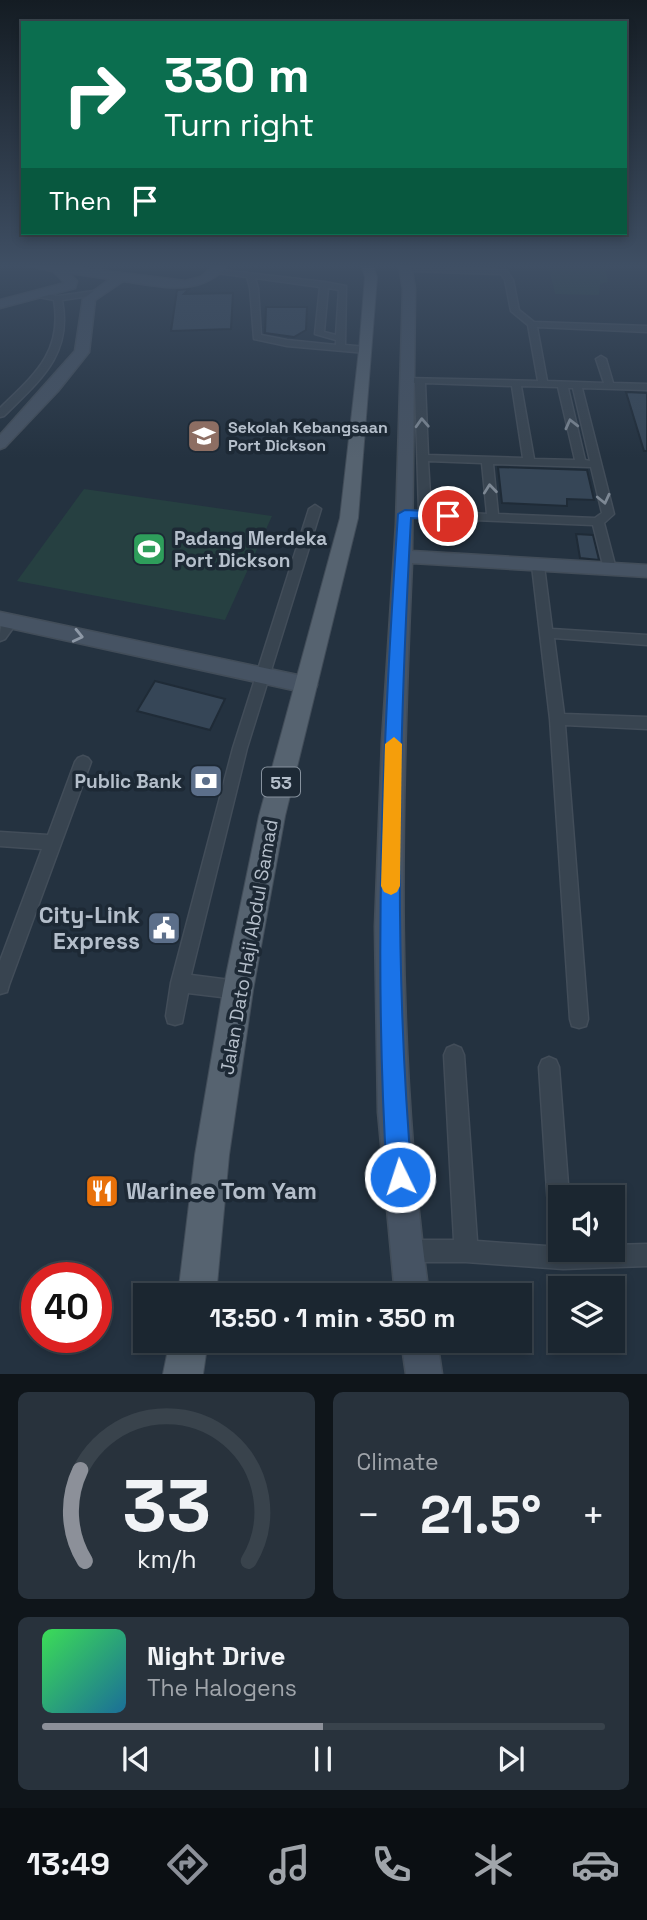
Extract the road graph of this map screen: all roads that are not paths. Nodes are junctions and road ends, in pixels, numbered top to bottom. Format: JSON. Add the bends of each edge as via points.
{"nodes":[{"id":1,"x":63,"y":329,"type":"edge"},
{"id":2,"x":84,"y":329,"type":"edge"},
{"id":3,"x":257,"y":329,"type":"edge"},
{"id":4,"x":319,"y":329,"type":"edge"},
{"id":5,"x":341,"y":329,"type":"edge"},
{"id":6,"x":366,"y":329,"type":"edge"},
{"id":7,"x":410,"y":329,"type":"edge"},
{"id":8,"x":533,"y":329,"type":"edge"},
{"id":9,"x":340,"y":343,"type":"junction"},
{"id":10,"x":366,"y":350,"type":"junction"},
{"id":11,"x":601,"y":359,"type":"dead end"},
{"id":12,"x":413,"y":380,"type":"junction"},
{"id":13,"x":516,"y":382,"type":"junction"},
{"id":14,"x":543,"y":383,"type":"junction"},
{"id":15,"x":562,"y":384,"type":"junction"},
{"id":16,"x":29,"y":385,"type":"junction"},
{"id":17,"x":577,"y":385,"type":"junction"},
{"id":18,"x":609,"y":385,"type":"junction"},
{"id":19,"x":647,"y":387,"type":"edge"},
{"id":20,"x":53,"y":388,"type":"junction"},
{"id":21,"x":0,"y":414,"type":"edge"},
{"id":22,"x":0,"y":444,"type":"edge"},
{"id":23,"x":424,"y":458,"type":"junction"},
{"id":24,"x":487,"y":460,"type":"junction"},
{"id":25,"x":529,"y":462,"type":"junction"},
{"id":26,"x":581,"y":464,"type":"junction"},
{"id":27,"x":597,"y":464,"type":"junction"},
{"id":28,"x":315,"y":509,"type":"dead end"},
{"id":29,"x":405,"y":514,"type":"junction"},
{"id":30,"x":425,"y":515,"type":"junction"},
{"id":31,"x":493,"y":518,"type":"junction"},
{"id":32,"x":598,"y":522,"type":"junction"},
{"id":33,"x":403,"y":556,"type":"junction"},
{"id":34,"x":537,"y":566,"type":"junction"},
{"id":35,"x":610,"y":569,"type":"junction"},
{"id":36,"x":647,"y":570,"type":"edge"},
{"id":37,"x":4,"y":625,"type":"edge"},
{"id":38,"x":545,"y":633,"type":"junction"},
{"id":39,"x":647,"y":640,"type":"edge"},
{"id":40,"x":262,"y":677,"type":"junction"},
{"id":41,"x":307,"y":685,"type":"junction"},
{"id":42,"x":558,"y":719,"type":"junction"},
{"id":43,"x":647,"y":723,"type":"edge"},
{"id":44,"x":83,"y":762,"type":"dead end"},
{"id":45,"x":0,"y":839,"type":"edge"},
{"id":46,"x":54,"y":843,"type":"junction"},
{"id":47,"x":180,"y":983,"type":"junction"},
{"id":48,"x":0,"y":985,"type":"edge"},
{"id":49,"x":238,"y":990,"type":"junction"},
{"id":50,"x":175,"y":1016,"type":"dead end"},
{"id":51,"x":579,"y":1019,"type":"dead end"},
{"id":52,"x":454,"y":1055,"type":"dead end"},
{"id":53,"x":549,"y":1067,"type":"dead end"},
{"id":54,"x":557,"y":1185,"type":"edge"},
{"id":55,"x":405,"y":1251,"type":"junction"},
{"id":56,"x":466,"y":1251,"type":"junction"},
{"id":57,"x":548,"y":1254,"type":"edge"},
{"id":58,"x":625,"y":1255,"type":"edge"},
{"id":59,"x":647,"y":1255,"type":"edge"},
{"id":60,"x":198,"y":1283,"type":"edge"},
{"id":61,"x":410,"y":1283,"type":"edge"},
{"id":62,"x":187,"y":1353,"type":"edge"},
{"id":63,"x":421,"y":1353,"type":"edge"},
{"id":64,"x":183,"y":1374,"type":"edge"},
{"id":65,"x":424,"y":1374,"type":"edge"}],
"edges":[{"from":1,"to":16,"type":"street","via":[[61,342]]},
{"from":2,"to":20,"type":"street","via":[[82,352]]},
{"from":3,"to":9,"type":"street","via":[[257,337],[314,345]]},
{"from":4,"to":9,"type":"street","via":[[319,334]]},
{"from":5,"to":9,"type":"street"},
{"from":6,"to":10,"type":"main road","name":"Jalan Dato Haji Abdul Samad","number":"53"},
{"from":7,"to":12,"type":"street"},
{"from":8,"to":14,"type":"street"},
{"from":9,"to":10,"type":"street"},
{"from":10,"to":41,"type":"main road","name":"Jalan Dato Haji Abdul Samad","number":"53","via":[[349,518]]},
{"from":11,"to":18,"type":"street"},
{"from":12,"to":13,"type":"street"},
{"from":23,"to":12,"type":"street","one_way":true},
{"from":12,"to":29,"type":"street"},
{"from":13,"to":14,"type":"street"},
{"from":13,"to":25,"type":"street"},
{"from":14,"to":15,"type":"street"},
{"from":15,"to":17,"type":"street"},
{"from":26,"to":15,"type":"street","one_way":true},
{"from":16,"to":20,"type":"street"},
{"from":16,"to":21,"type":"street"},
{"from":17,"to":18,"type":"street"},
{"from":17,"to":27,"type":"street"},
{"from":18,"to":19,"type":"street"},
{"from":20,"to":22,"type":"street"},
{"from":23,"to":24,"type":"street"},
{"from":23,"to":30,"type":"street"},
{"from":24,"to":25,"type":"street"},
{"from":31,"to":24,"type":"street","one_way":true},
{"from":25,"to":26,"type":"street"},
{"from":26,"to":27,"type":"street"},
{"from":27,"to":32,"type":"street","one_way":true,"via":[[608,514]]},
{"from":28,"to":40,"type":"street"},
{"from":29,"to":30,"type":"street"},
{"from":29,"to":33,"type":"street"},
{"from":30,"to":31,"type":"street"},
{"from":31,"to":32,"type":"street"},
{"from":32,"to":35,"type":"street"},
{"from":33,"to":34,"type":"street"},
{"from":33,"to":55,"type":"street","via":[[395,692],[390,1053]]},
{"from":34,"to":35,"type":"street"},
{"from":34,"to":38,"type":"street"},
{"from":35,"to":36,"type":"street"},
{"from":37,"to":40,"type":"street","one_way":true},
{"from":38,"to":39,"type":"street"},
{"from":38,"to":42,"type":"street"},
{"from":40,"to":41,"type":"street"},
{"from":40,"to":47,"type":"street"},
{"from":41,"to":49,"type":"main road","name":"Jalan Dato Haji Abdul Samad","number":"53","via":[[272,816]]},
{"from":42,"to":43,"type":"street"},
{"from":42,"to":51,"type":"street"},
{"from":44,"to":46,"type":"street"},
{"from":45,"to":46,"type":"street"},
{"from":46,"to":48,"type":"street"},
{"from":47,"to":49,"type":"street"},
{"from":47,"to":50,"type":"street"},
{"from":49,"to":60,"type":"main road","name":"Jalan Dato Haji Abdul Samad","number":"53","via":[[212,1155]]},
{"from":52,"to":56,"type":"street"},
{"from":53,"to":54,"type":"street"},
{"from":55,"to":56,"type":"street"},
{"from":55,"to":61,"type":"street"},
{"from":56,"to":57,"type":"street"},
{"from":58,"to":59,"type":"street"},
{"from":62,"to":64,"type":"main road"},
{"from":63,"to":65,"type":"street"}]}
